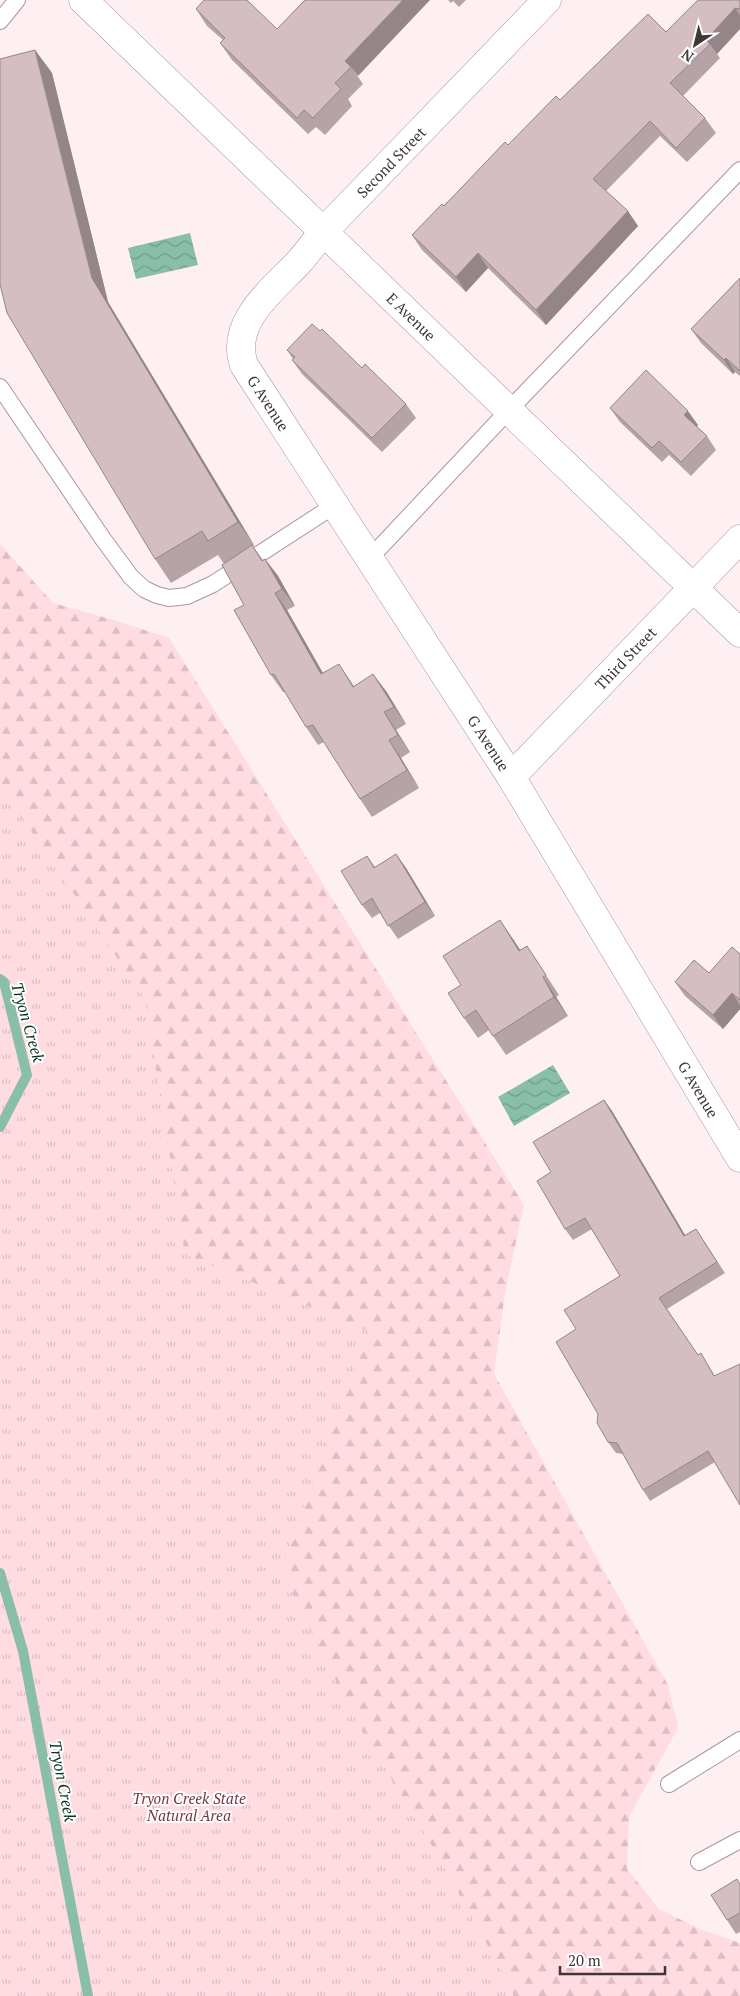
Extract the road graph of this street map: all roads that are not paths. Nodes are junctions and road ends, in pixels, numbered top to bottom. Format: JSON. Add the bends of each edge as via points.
{"nodes":[{"id":1,"x":17,"y":0,"type":"edge"},
{"id":2,"x":83,"y":0,"type":"edge"},
{"id":3,"x":547,"y":0,"type":"edge"},
{"id":4,"x":0,"y":20,"type":"edge"},
{"id":5,"x":740,"y":170,"type":"edge"},
{"id":6,"x":323,"y":232,"type":"junction"},
{"id":7,"x":244,"y":331,"type":"joint"},
{"id":8,"x":0,"y":387,"type":"edge"},
{"id":9,"x":509,"y":410,"type":"junction"},
{"id":10,"x":335,"y":505,"type":"junction"},
{"id":11,"x":740,"y":539,"type":"edge"},
{"id":12,"x":370,"y":559,"type":"junction"},
{"id":13,"x":693,"y":588,"type":"junction"},
{"id":14,"x":740,"y":633,"type":"edge"},
{"id":15,"x":511,"y":778,"type":"junction"},
{"id":16,"x":740,"y":1158,"type":"edge"},
{"id":17,"x":740,"y":1740,"type":"edge"},
{"id":18,"x":669,"y":1784,"type":"dead end"},
{"id":19,"x":740,"y":1840,"type":"edge"},
{"id":20,"x":699,"y":1862,"type":"dead end"}],
"edges":[{"from":1,"to":4,"type":"lane"},
{"from":2,"to":6,"type":"street","name":"E Avenue"},
{"from":3,"to":6,"type":"street","name":"Second Street"},
{"from":5,"to":9,"type":"lane"},
{"from":6,"to":7,"type":"street","name":"Second Street","via":[[258,305]]},
{"from":6,"to":9,"type":"street","name":"E Avenue"},
{"from":7,"to":10,"type":"street","name":"G Avenue","via":[[241,348],[244,365]]},
{"from":8,"to":10,"type":"lane","via":[[126,569],[144,589],[157,595],[169,598],[187,596],[213,584]]},
{"from":9,"to":12,"type":"lane"},
{"from":9,"to":13,"type":"street","name":"E Avenue"},
{"from":10,"to":12,"type":"street","name":"G Avenue"},
{"from":11,"to":13,"type":"street","name":"Third Street"},
{"from":12,"to":15,"type":"street","name":"G Avenue"},
{"from":13,"to":14,"type":"street","name":"E Avenue"},
{"from":13,"to":15,"type":"street","name":"Third Street"},
{"from":15,"to":16,"type":"street","name":"G Avenue"},
{"from":17,"to":18,"type":"lane"},
{"from":19,"to":20,"type":"lane"}]}
